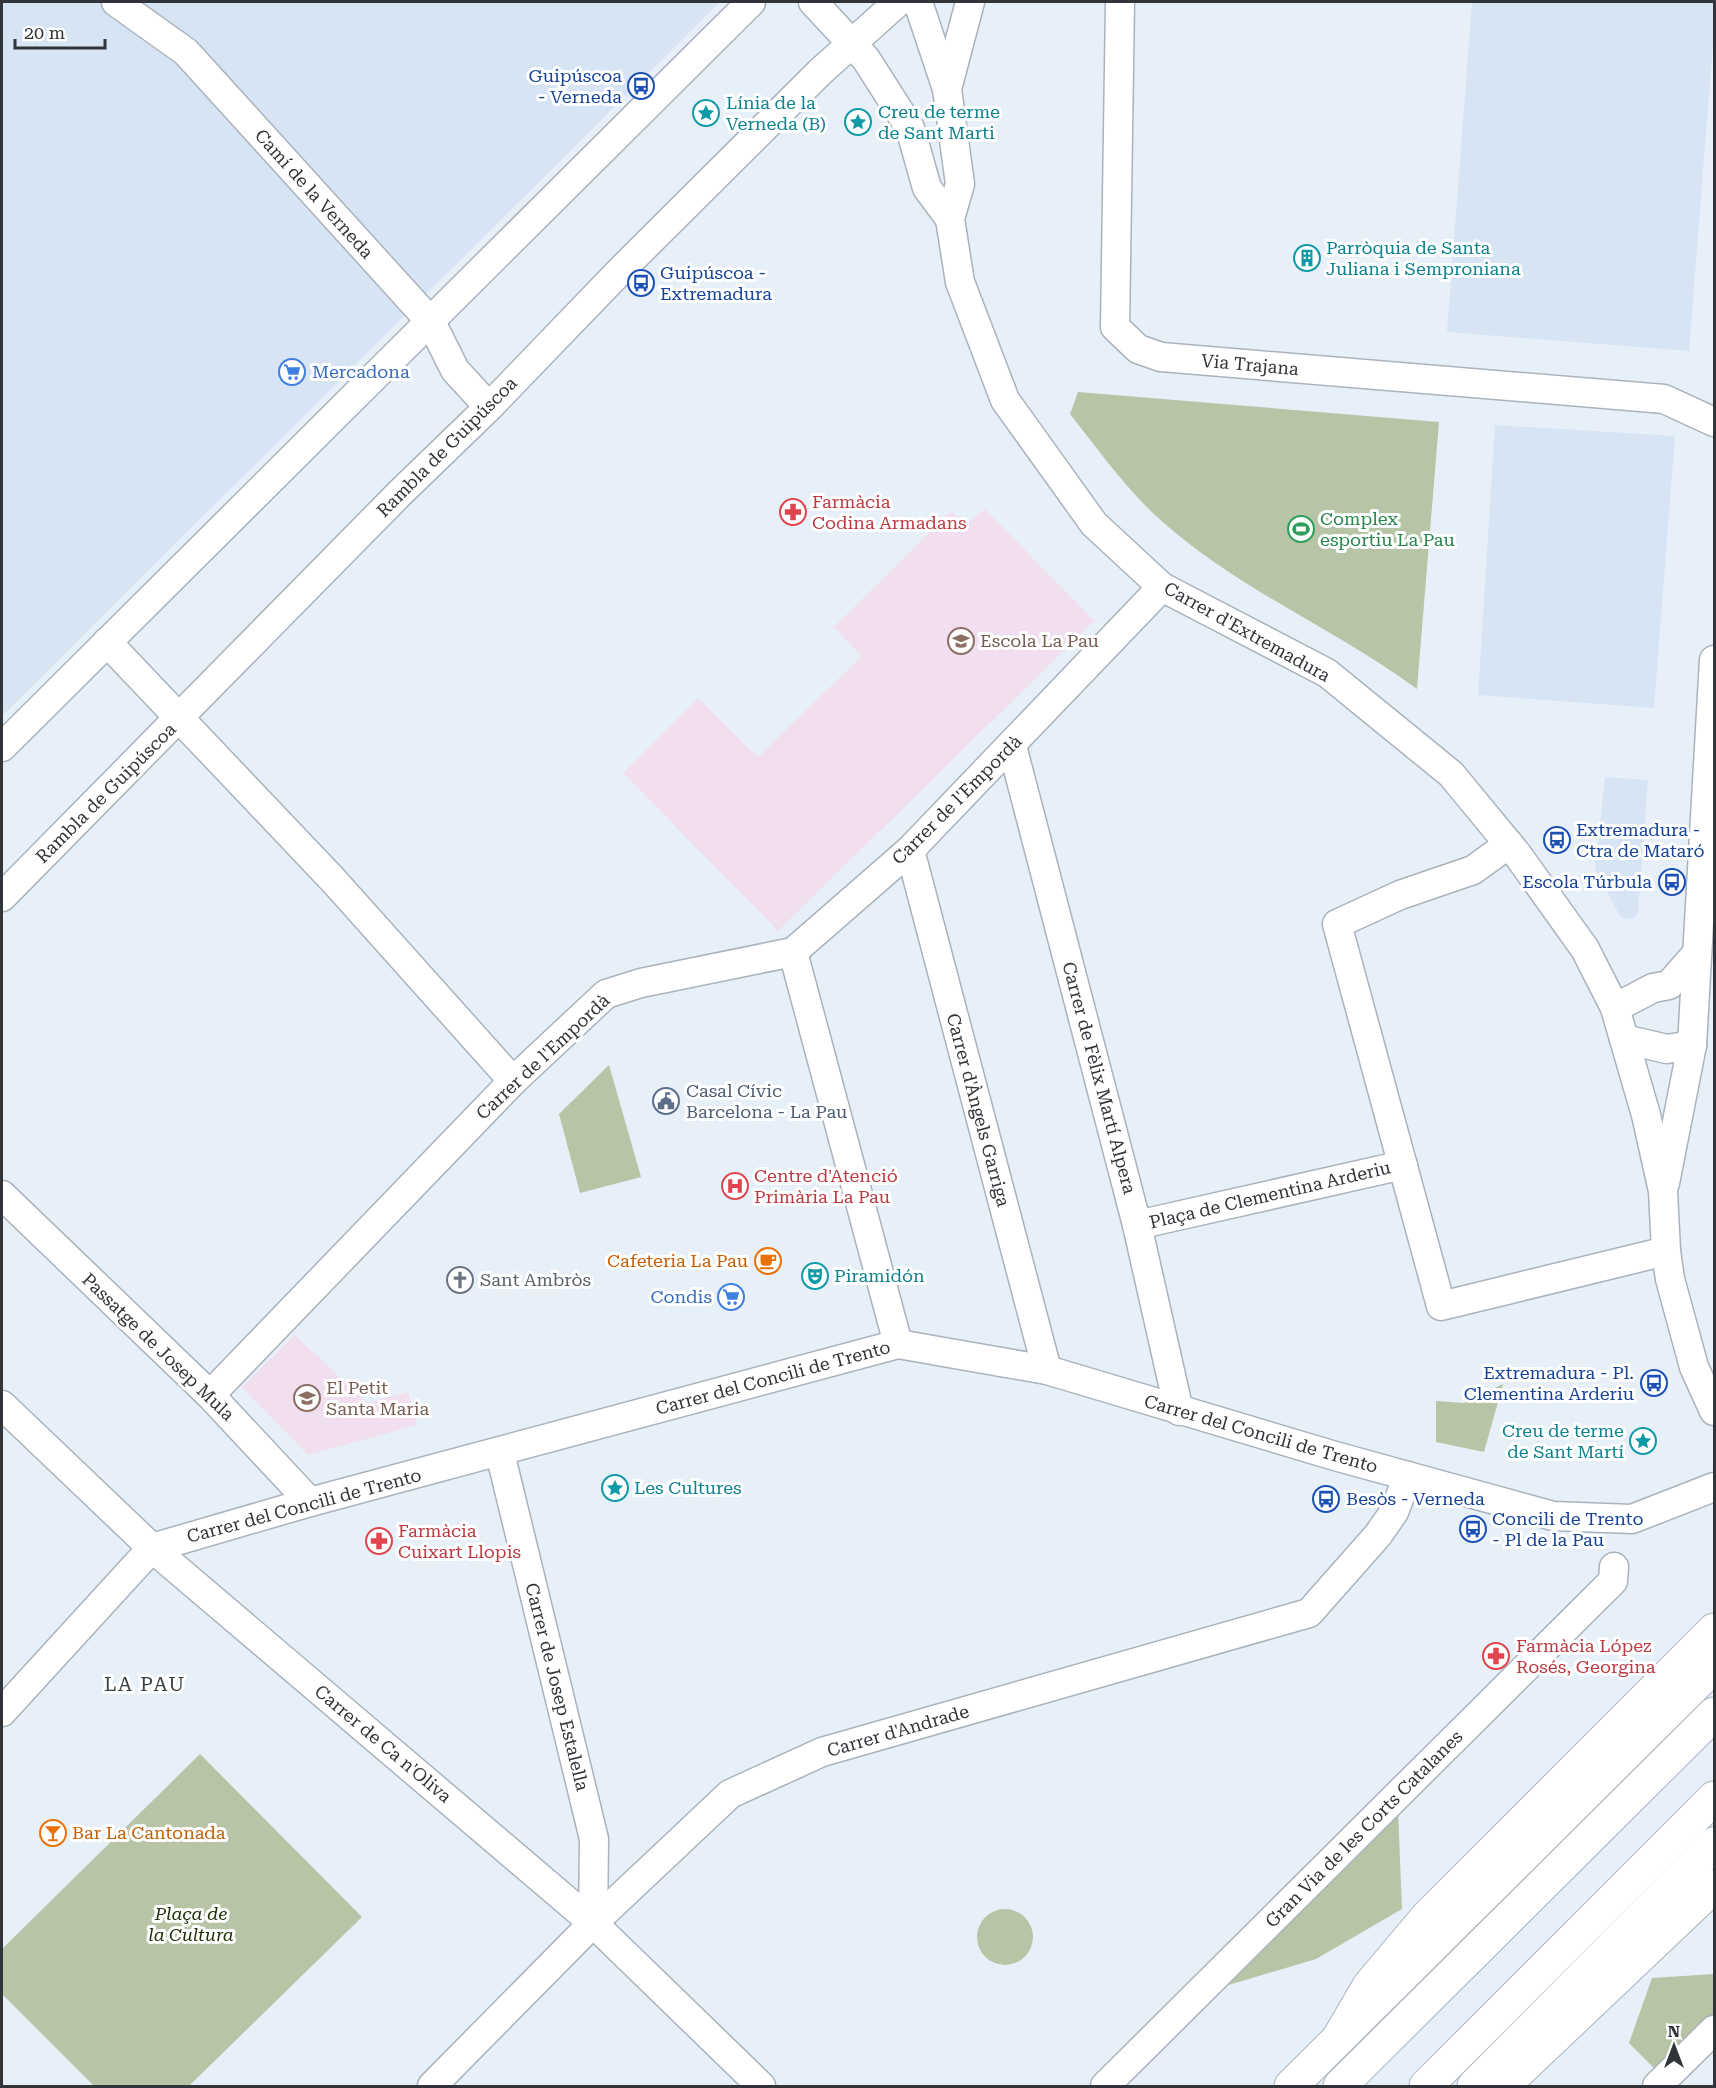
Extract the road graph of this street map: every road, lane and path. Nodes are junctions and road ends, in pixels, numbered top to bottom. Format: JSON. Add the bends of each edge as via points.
{"nodes":[{"id":1,"x":116,"y":2,"type":"edge"},
{"id":2,"x":751,"y":2,"type":"edge"},
{"id":3,"x":813,"y":2,"type":"edge"},
{"id":4,"x":898,"y":2,"type":"edge"},
{"id":5,"x":918,"y":2,"type":"edge"},
{"id":6,"x":970,"y":2,"type":"edge"},
{"id":7,"x":1120,"y":2,"type":"edge"},
{"id":8,"x":851,"y":44,"type":"junction"},
{"id":9,"x":947,"y":89,"type":"junction"},
{"id":10,"x":950,"y":219,"type":"junction"},
{"id":11,"x":431,"y":322,"type":"junction"},
{"id":12,"x":489,"y":407,"type":"junction"},
{"id":13,"x":1714,"y":422,"type":"edge"},
{"id":14,"x":1162,"y":587,"type":"junction"},
{"id":15,"x":107,"y":642,"type":"junction"},
{"id":16,"x":1714,"y":660,"type":"edge"},
{"id":17,"x":180,"y":719,"type":"junction"},
{"id":18,"x":2,"y":745,"type":"edge"},
{"id":19,"x":1012,"y":746,"type":"junction"},
{"id":20,"x":1509,"y":844,"type":"junction"},
{"id":21,"x":910,"y":850,"type":"junction"},
{"id":22,"x":2,"y":897,"type":"edge"},
{"id":23,"x":793,"y":952,"type":"junction"},
{"id":24,"x":1697,"y":953,"type":"junction"},
{"id":25,"x":1669,"y":985,"type":"junction"},
{"id":26,"x":1615,"y":1008,"type":"junction"},
{"id":27,"x":1692,"y":1033,"type":"junction"},
{"id":28,"x":1624,"y":1039,"type":"junction"},
{"id":29,"x":513,"y":1081,"type":"junction"},
{"id":30,"x":1403,"y":1165,"type":"junction"},
{"id":31,"x":1663,"y":1191,"type":"junction"},
{"id":32,"x":2,"y":1195,"type":"edge"},
{"id":33,"x":1137,"y":1225,"type":"junction"},
{"id":34,"x":1666,"y":1251,"type":"junction"},
{"id":35,"x":898,"y":1344,"type":"junction"},
{"id":36,"x":1047,"y":1370,"type":"junction"},
{"id":37,"x":210,"y":1395,"type":"junction"},
{"id":38,"x":2,"y":1405,"type":"edge"},
{"id":39,"x":1179,"y":1411,"type":"junction"},
{"id":40,"x":1714,"y":1411,"type":"edge"},
{"id":41,"x":500,"y":1453,"type":"junction"},
{"id":42,"x":1408,"y":1476,"type":"junction"},
{"id":43,"x":1714,"y":1487,"type":"edge"},
{"id":44,"x":310,"y":1502,"type":"junction"},
{"id":45,"x":152,"y":1548,"type":"junction"},
{"id":46,"x":1614,"y":1567,"type":"dead end"},
{"id":47,"x":1714,"y":1630,"type":"edge"},
{"id":48,"x":1714,"y":1666,"type":"edge"},
{"id":49,"x":2,"y":1712,"type":"edge"},
{"id":50,"x":1714,"y":1714,"type":"edge"},
{"id":51,"x":1714,"y":1798,"type":"edge"},
{"id":52,"x":1714,"y":1844,"type":"edge"},
{"id":53,"x":1714,"y":1886,"type":"edge"},
{"id":54,"x":593,"y":1923,"type":"junction"},
{"id":55,"x":1714,"y":2030,"type":"edge"},
{"id":56,"x":1338,"y":2039,"type":"junction"},
{"id":57,"x":432,"y":2086,"type":"edge"},
{"id":58,"x":761,"y":2086,"type":"edge"},
{"id":59,"x":1105,"y":2086,"type":"edge"},
{"id":60,"x":1291,"y":2086,"type":"edge"},
{"id":61,"x":1340,"y":2086,"type":"edge"},
{"id":62,"x":1426,"y":2086,"type":"edge"},
{"id":63,"x":1474,"y":2086,"type":"edge"},
{"id":64,"x":1503,"y":2086,"type":"edge"},
{"id":65,"x":1657,"y":2086,"type":"edge"}],
"edges":[{"from":1,"to":11,"type":"street","name":"Camí de la Verneda","via":[[186,52]]},
{"from":2,"to":11,"type":"street"},
{"from":3,"to":8,"type":"street","name":"Carrer d'Extremadura"},
{"from":4,"to":8,"type":"street","name":"Rambla de Guipúscoa"},
{"from":5,"to":9,"type":"street","name":"Carrer d'Extremadura"},
{"from":6,"to":9,"type":"street","name":"Carrer d'Extremadura"},
{"from":7,"to":13,"type":"street","name":"Via Trajana","via":[[1115,327],[1138,349],[1161,357],[1664,399]]},
{"from":8,"to":10,"type":"street","name":"Carrer d'Extremadura","via":[[866,59],[910,128],[927,188]]},
{"from":8,"to":12,"type":"street","name":"Rambla de Guipúscoa","via":[[623,268]]},
{"from":9,"to":10,"type":"street","name":"Carrer d'Extremadura","via":[[960,184]]},
{"from":10,"to":14,"type":"street","name":"Carrer d'Extremadura","via":[[960,282],[1005,400],[1094,524]]},
{"from":11,"to":12,"type":"street","name":"Camí de la Verneda","via":[[455,370]]},
{"from":11,"to":15,"type":"street"},
{"from":12,"to":17,"type":"street","name":"Rambla de Guipúscoa"},
{"from":14,"to":19,"type":"street","name":"Carrer de l'Empordà"},
{"from":14,"to":20,"type":"street","name":"Carrer d'Extremadura","via":[[1327,674],[1451,774]]},
{"from":15,"to":17,"type":"street"},
{"from":15,"to":18,"type":"street"},
{"from":16,"to":24,"type":"street"},
{"from":17,"to":22,"type":"street","name":"Rambla de Guipúscoa"},
{"from":17,"to":29,"type":"street","via":[[334,881]]},
{"from":19,"to":21,"type":"street","name":"Carrer de l'Empordà"},
{"from":19,"to":33,"type":"street","name":"Carrer de Fèlix Martí Alpera"},
{"from":20,"to":26,"type":"street","name":"Carrer d'Extremadura","via":[[1593,960]]},
{"from":20,"to":30,"type":"street","name":"Plaça de Clementina Arderiu","via":[[1473,870],[1400,895],[1337,924]]},
{"from":21,"to":23,"type":"street","name":"Carrer de l'Empordà"},
{"from":21,"to":36,"type":"street","name":"Carrer d'Àngels Garriga"},
{"from":23,"to":29,"type":"street","name":"Carrer de l'Empordà","via":[[641,982],[606,994]]},
{"from":23,"to":35,"type":"street"},
{"from":24,"to":25,"type":"street"},
{"from":24,"to":27,"type":"street"},
{"from":25,"to":26,"type":"street","via":[[1653,988]]},
{"from":25,"to":27,"type":"street"},
{"from":26,"to":28,"type":"street","name":"Carrer d'Extremadura"},
{"from":27,"to":28,"type":"street","via":[[1667,1049]]},
{"from":27,"to":31,"type":"street"},
{"from":28,"to":31,"type":"street","name":"Carrer d'Extremadura"},
{"from":29,"to":37,"type":"street","name":"Carrer de l'Empordà"},
{"from":30,"to":33,"type":"street","name":"Plaça de Clementina Arderiu"},
{"from":30,"to":34,"type":"street","name":"Plaça de Clementina Arderiu","via":[[1441,1306]]},
{"from":31,"to":34,"type":"street","name":"Carrer d'Extremadura"},
{"from":32,"to":37,"type":"street","name":"Passatge de Josep Mula"},
{"from":33,"to":39,"type":"street","name":"Carrer de Fèlix Martí Alpera"},
{"from":34,"to":40,"type":"street","name":"Carrer d'Extremadura","via":[[1694,1367]]},
{"from":35,"to":36,"type":"street","name":"Carrer del Concili de Trento"},
{"from":35,"to":41,"type":"street","name":"Carrer del Concili de Trento"},
{"from":36,"to":39,"type":"street","name":"Carrer del Concili de Trento"},
{"from":37,"to":44,"type":"street","name":"Passatge de Josep Mula"},
{"from":38,"to":45,"type":"street","name":"Carrer de Ca n'Oliva"},
{"from":39,"to":42,"type":"street","name":"Carrer del Concili de Trento"},
{"from":41,"to":44,"type":"street","name":"Carrer del Concili de Trento"},
{"from":41,"to":54,"type":"street","name":"Carrer de Josep Estalella","via":[[594,1839]]},
{"from":42,"to":43,"type":"street","name":"Carrer del Concili de Trento","via":[[1553,1516],[1632,1519]]},
{"from":42,"to":54,"type":"street","name":"Carrer d'Andrade","via":[[1394,1512],[1378,1535],[1309,1613],[822,1752],[729,1794]]},
{"from":44,"to":45,"type":"street","name":"Carrer del Concili de Trento"},
{"from":45,"to":49,"type":"street"},
{"from":45,"to":54,"type":"street","name":"Carrer de Ca n'Oliva"},
{"from":46,"to":59,"type":"street","name":"Gran Via de les Corts Catalanes","via":[[1613,1581]]},
{"from":47,"to":56,"type":"main road","via":[[1428,1916],[1369,1986]]},
{"from":48,"to":56,"type":"main road"},
{"from":50,"to":61,"type":"main road"},
{"from":51,"to":62,"type":"main road"},
{"from":52,"to":63,"type":"main road"},
{"from":53,"to":64,"type":"main road"},
{"from":54,"to":57,"type":"street","name":"Carrer d'Andrade"},
{"from":54,"to":58,"type":"street","name":"Carrer de Ca n'Oliva"},
{"from":55,"to":65,"type":"street"},
{"from":56,"to":60,"type":"main road"}]}
